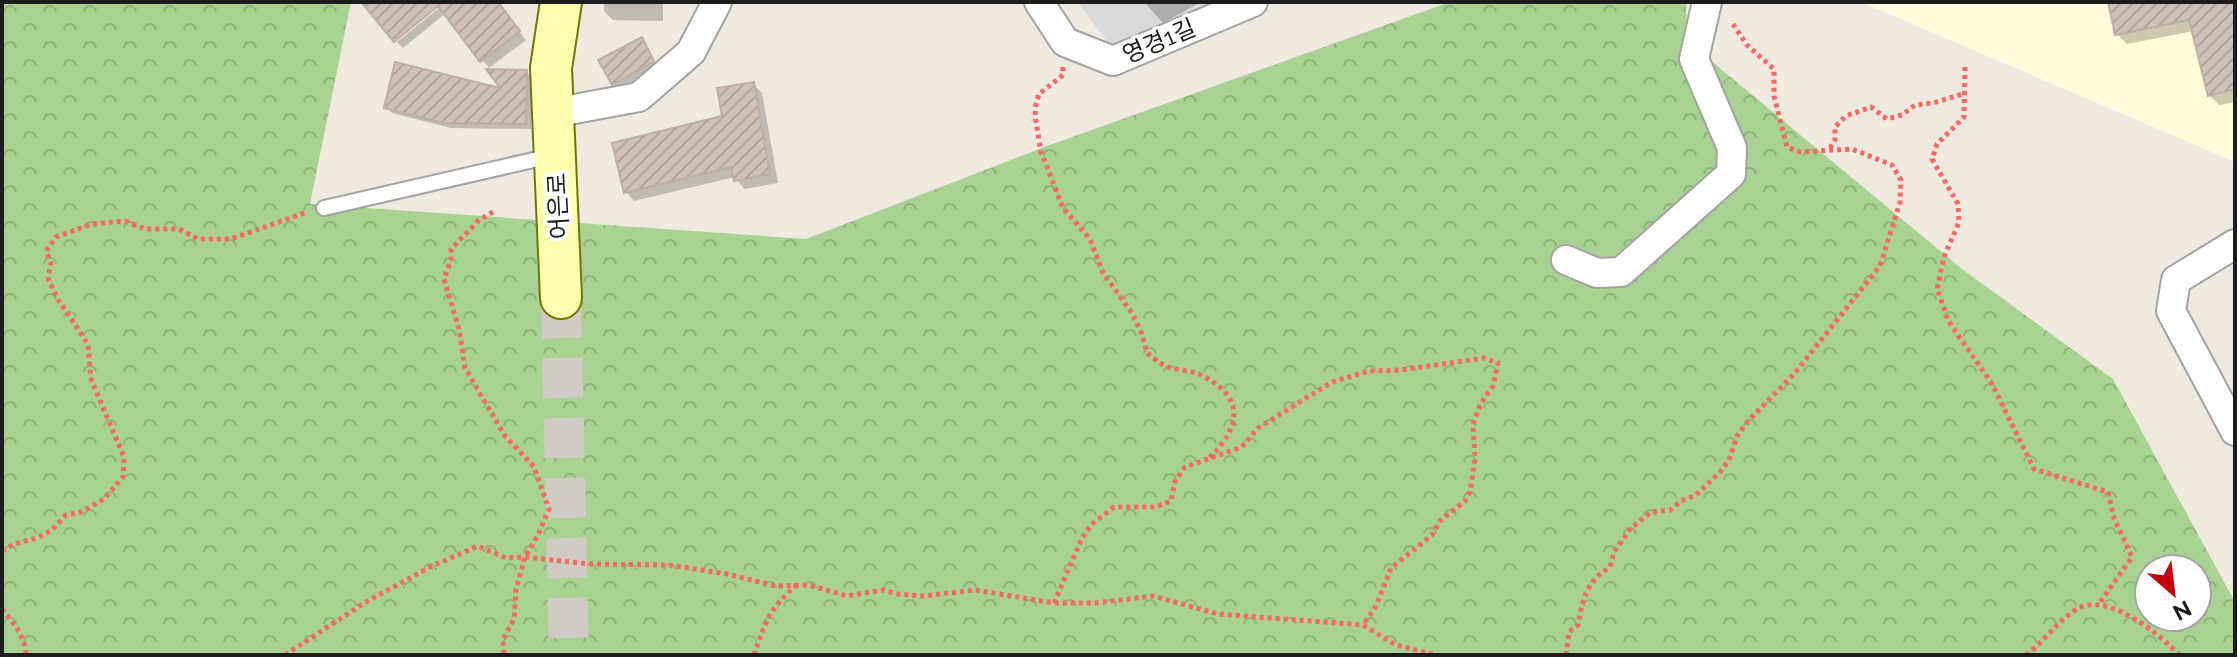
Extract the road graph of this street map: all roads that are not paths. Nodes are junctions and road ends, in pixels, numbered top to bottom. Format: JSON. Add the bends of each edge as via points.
{"nodes":[{"id":1,"x":561,"y":2,"type":"edge"},
{"id":2,"x":717,"y":2,"type":"edge"},
{"id":3,"x":1039,"y":2,"type":"edge"},
{"id":4,"x":1253,"y":2,"type":"edge"},
{"id":5,"x":1717,"y":8,"type":"edge"},
{"id":6,"x":553,"y":113,"type":"junction"},
{"id":7,"x":556,"y":155,"type":"junction"},
{"id":8,"x":324,"y":208,"type":"road end"},
{"id":9,"x":2235,"y":244,"type":"edge"},
{"id":10,"x":1566,"y":260,"type":"dead end"},
{"id":11,"x":561,"y":298,"type":"tunnel mouth"},
{"id":12,"x":2235,"y":431,"type":"edge"}],
"edges":[{"from":1,"to":6,"type":"street","name":"어은로","via":[[551,68]]},
{"from":2,"to":6,"type":"street","via":[[691,52],[639,97]]},
{"from":3,"to":4,"type":"street","name":"영경1길","via":[[1065,42],[1113,61]]},
{"from":5,"to":10,"type":"street","via":[[1694,59],[1732,148],[1731,174],[1621,272],[1597,273]]},
{"from":6,"to":7,"type":"street","name":"어은로"},
{"from":7,"to":8,"type":"lane"},
{"from":7,"to":11,"type":"street","name":"어은로"},
{"from":9,"to":12,"type":"street","via":[[2176,280],[2171,311]]}]}
